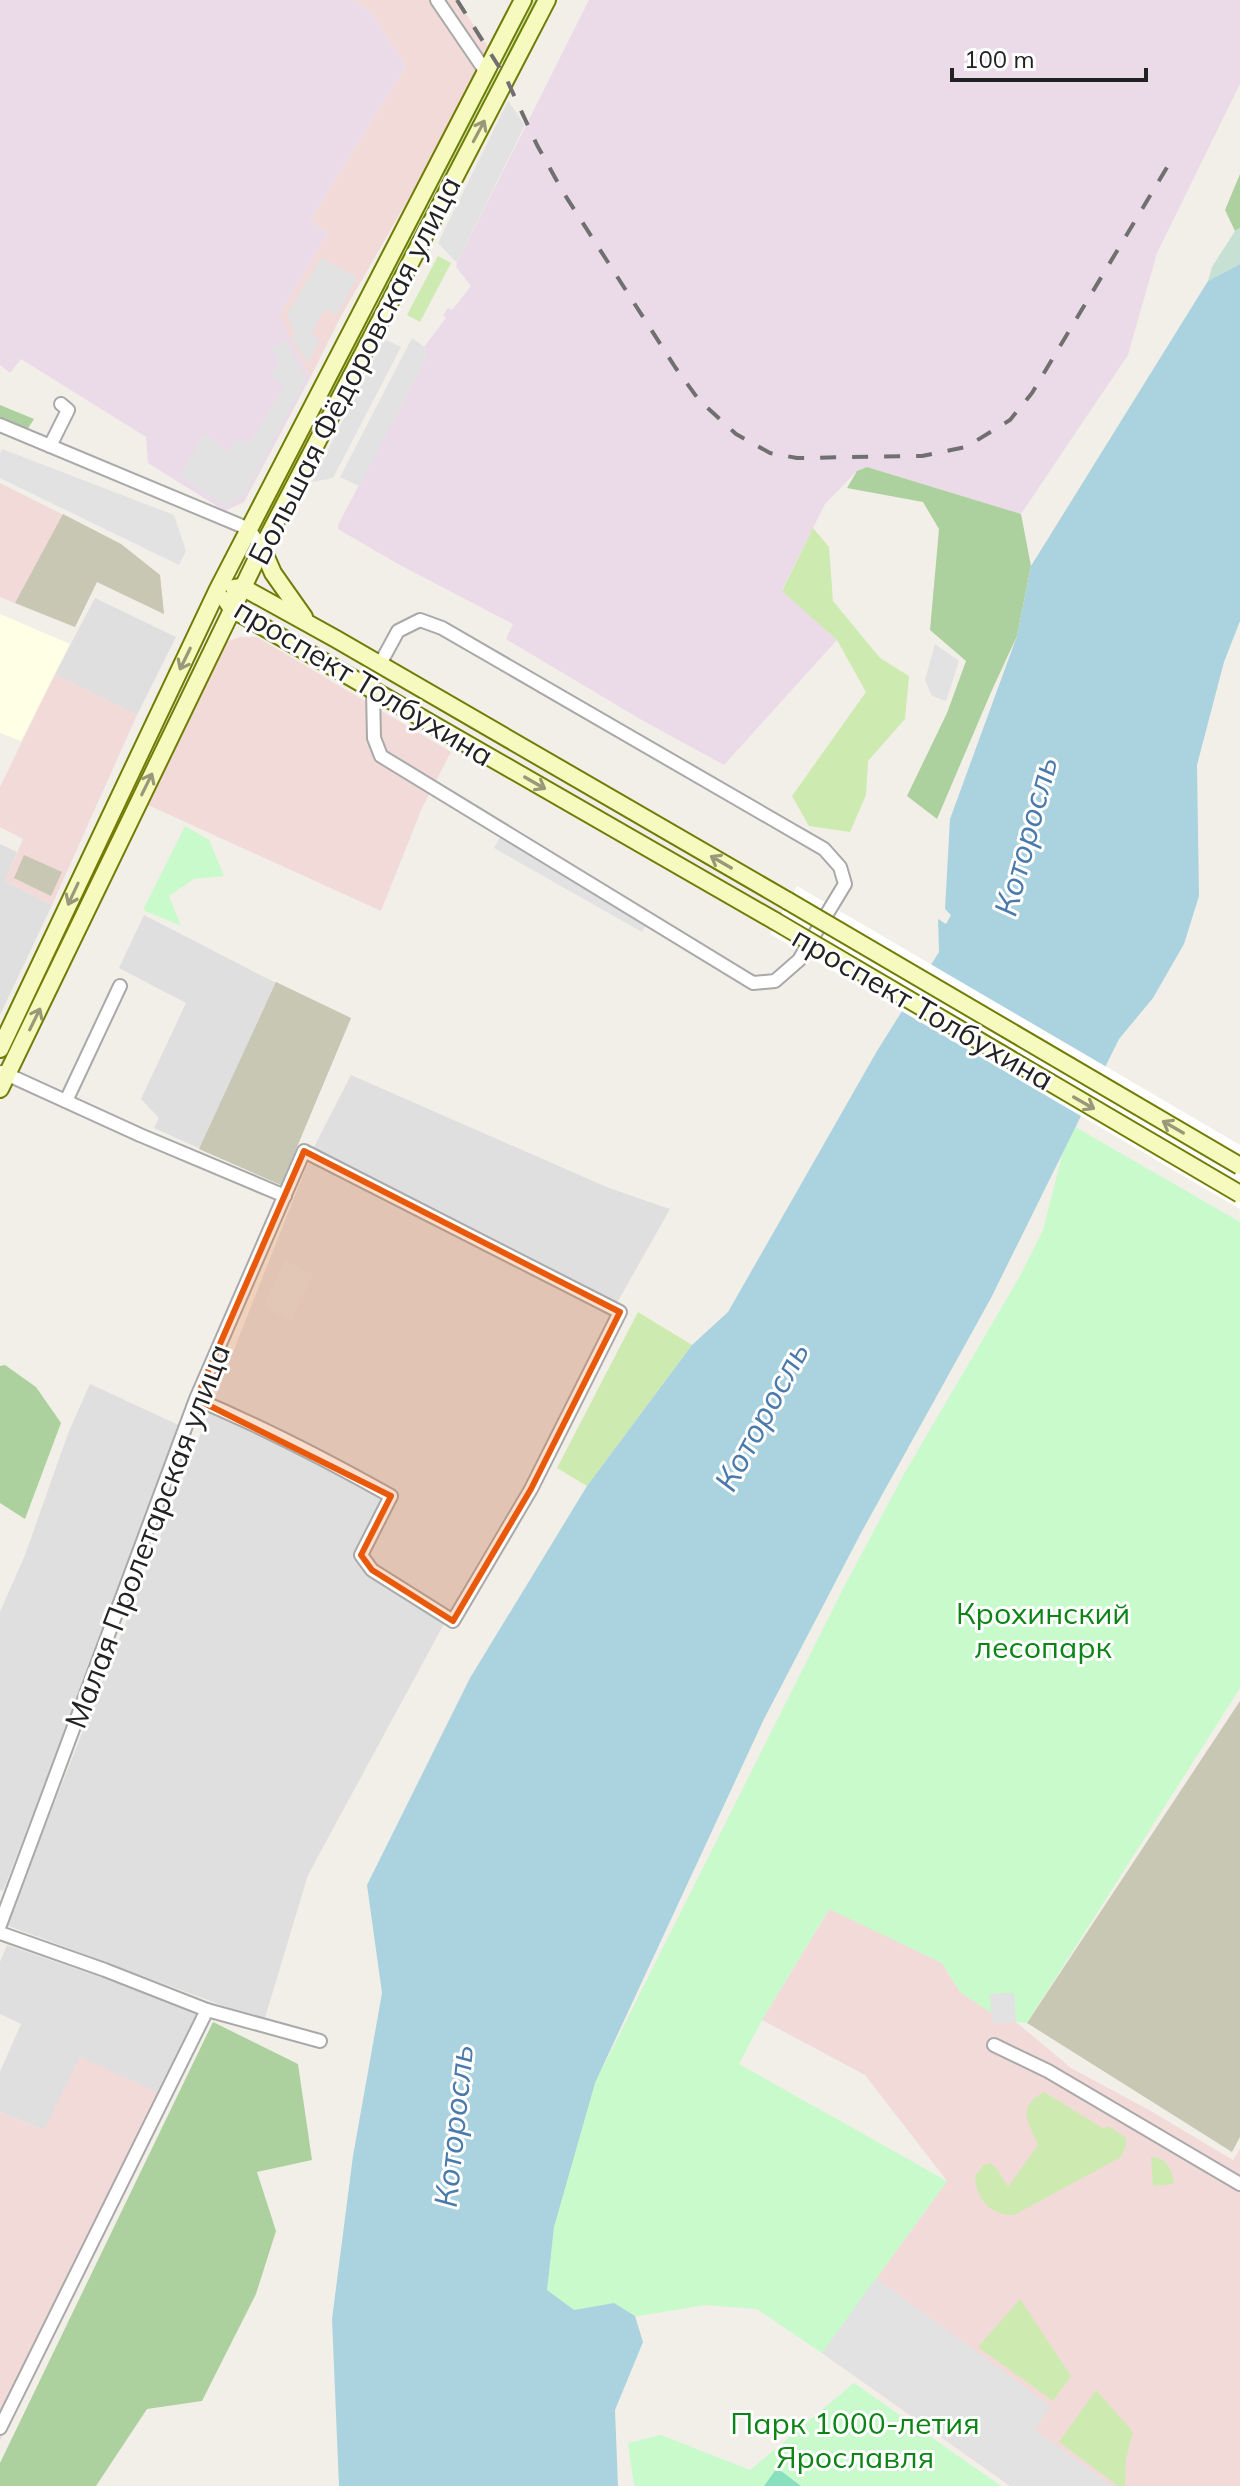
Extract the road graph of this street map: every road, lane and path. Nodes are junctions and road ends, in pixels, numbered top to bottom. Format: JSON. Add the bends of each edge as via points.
{"nodes":[{"id":1,"x":437,"y":0,"type":"edge"},
{"id":2,"x":523,"y":0,"type":"edge"},
{"id":3,"x":547,"y":0,"type":"edge"},
{"id":4,"x":486,"y":72,"type":"junction"},
{"id":5,"x":61,"y":404,"type":"dead end"},
{"id":6,"x":0,"y":425,"type":"edge"},
{"id":7,"x":50,"y":446,"type":"junction"},
{"id":8,"x":249,"y":529,"type":"junction"},
{"id":9,"x":262,"y":548,"type":"junction"},
{"id":10,"x":242,"y":587,"type":"junction"},
{"id":11,"x":218,"y":589,"type":"junction"},
{"id":12,"x":232,"y":609,"type":"junction"},
{"id":13,"x":314,"y":626,"type":"junction"},
{"id":14,"x":274,"y":632,"type":"junction"},
{"id":15,"x":216,"y":640,"type":"junction"},
{"id":16,"x":380,"y":664,"type":"junction"},
{"id":17,"x":373,"y":691,"type":"junction"},
{"id":18,"x":120,"y":986,"type":"dead end"},
{"id":19,"x":0,"y":1049,"type":"edge"},
{"id":20,"x":2,"y":1078,"type":"edge"},
{"id":21,"x":66,"y":1101,"type":"junction"},
{"id":22,"x":1240,"y":1166,"type":"edge"},
{"id":23,"x":1240,"y":1194,"type":"edge"},
{"id":24,"x":285,"y":1196,"type":"junction"},
{"id":25,"x":196,"y":1399,"type":"junction"},
{"id":26,"x":0,"y":1925,"type":"edge"},
{"id":27,"x":0,"y":1933,"type":"edge"},
{"id":28,"x":207,"y":2010,"type":"junction"},
{"id":29,"x":320,"y":2041,"type":"dead end"},
{"id":30,"x":994,"y":2045,"type":"dead end"},
{"id":31,"x":1240,"y":2184,"type":"edge"},
{"id":32,"x":0,"y":2428,"type":"edge"}],
"edges":[{"from":1,"to":4,"type":"street"},
{"from":2,"to":4,"type":"main road","name":"Большая Фёдоровская улица"},
{"from":9,"to":3,"type":"main road","name":"Большая Фёдоровская улица","one_way":true},
{"from":4,"to":8,"type":"main road","name":"Большая Фёдоровская улица"},
{"from":5,"to":7,"type":"street","via":[[68,410]]},
{"from":6,"to":7,"type":"street"},
{"from":7,"to":8,"type":"street"},
{"from":8,"to":9,"type":"street"},
{"from":8,"to":11,"type":"main road","name":"Большая Фёдоровская улица"},
{"from":9,"to":10,"type":"main road","name":"Большая Фёдоровская улица"},
{"from":9,"to":13,"type":"main road","via":[[277,580]]},
{"from":10,"to":11,"type":"main road","name":"проспект Толбухина"},
{"from":10,"to":12,"type":"main road","name":"Большая Фёдоровская улица"},
{"from":10,"to":13,"type":"main road","name":"проспект Толбухина"},
{"from":11,"to":12,"type":"main road","name":"проспект Толбухина"},
{"from":11,"to":19,"type":"main road","name":"Большая Фёдоровская улица","one_way":true},
{"from":12,"to":14,"type":"main road","name":"проспект Толбухина"},
{"from":12,"to":15,"type":"main road","name":"Большая Фёдоровская улица"},
{"from":13,"to":16,"type":"main road","name":"проспект Толбухина"},
{"from":14,"to":15,"type":"main road","via":[[241,624]]},
{"from":14,"to":17,"type":"main road","name":"проспект Толбухина"},
{"from":20,"to":15,"type":"main road","name":"Большая Фёдоровская улица","one_way":true},
{"from":16,"to":17,"type":"street","via":[[398,631],[420,620],[442,628],[824,849],[840,867],[845,884],[799,960],[775,981],[753,983],[381,756],[374,738]]},
{"from":22,"to":16,"type":"main road","name":"проспект Толбухина","one_way":true,"bridge":true},
{"from":17,"to":23,"type":"main road","name":"проспект Толбухина","one_way":true,"bridge":true},
{"from":18,"to":21,"type":"street"},
{"from":20,"to":21,"type":"street"},
{"from":21,"to":24,"type":"street"},
{"from":24,"to":25,"type":"street","name":"Малая Пролетарская улица"},
{"from":24,"to":25,"type":"street","name":"Малая Пролетарская улица","via":[[304,1151],[620,1312],[531,1489],[453,1621],[372,1570],[361,1555],[391,1496],[260,1425]]},
{"from":25,"to":26,"type":"street","name":"Малая Пролетарская улица"},
{"from":27,"to":28,"type":"street"},
{"from":28,"to":29,"type":"street"},
{"from":28,"to":32,"type":"street"},
{"from":30,"to":31,"type":"street"}]}
